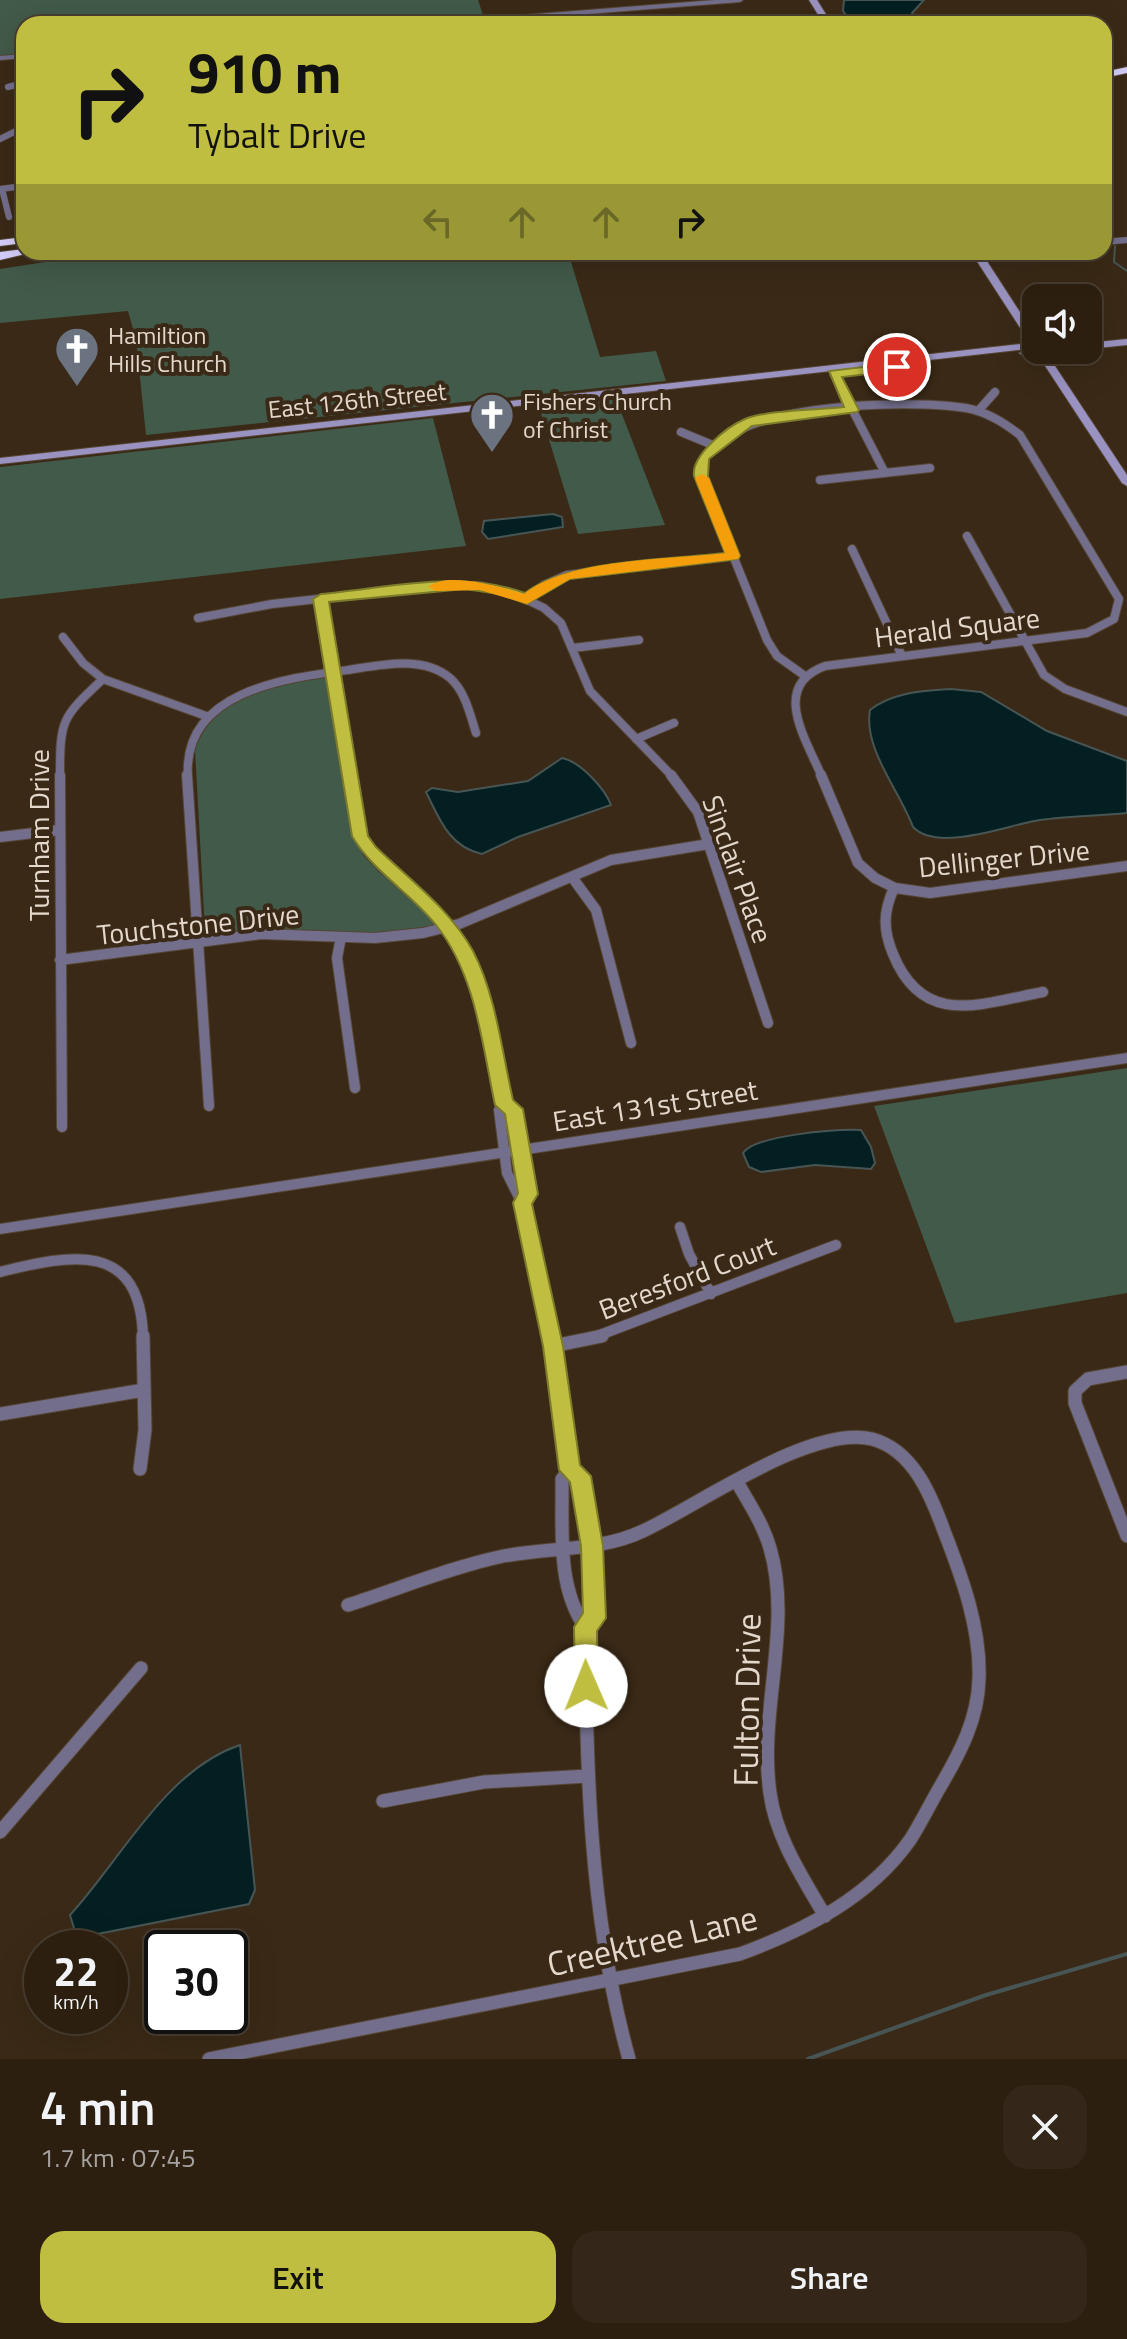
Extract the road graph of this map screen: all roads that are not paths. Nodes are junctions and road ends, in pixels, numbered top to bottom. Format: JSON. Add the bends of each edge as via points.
{"nodes":[{"id":1,"x":740,"y":0,"type":"edge"},
{"id":2,"x":536,"y":16,"type":"edge"},
{"id":3,"x":16,"y":85,"type":"edge"},
{"id":4,"x":8,"y":87,"type":"dead end"},
{"id":5,"x":1,"y":189,"type":"edge"},
{"id":6,"x":9,"y":217,"type":"dead end"},
{"id":7,"x":981,"y":260,"type":"edge"},
{"id":8,"x":1022,"y":323,"type":"edge"},
{"id":9,"x":1127,"y":335,"type":"edge"},
{"id":10,"x":1102,"y":338,"type":"edge"},
{"id":11,"x":1127,"y":342,"type":"edge"},
{"id":12,"x":1102,"y":345,"type":"edge"},
{"id":13,"x":1022,"y":350,"type":"edge"},
{"id":14,"x":1022,"y":350,"type":"edge"},
{"id":15,"x":1049,"y":364,"type":"edge"},
{"id":16,"x":834,"y":374,"type":"junction"},
{"id":17,"x":644,"y":389,"type":"junction"},
{"id":18,"x":995,"y":392,"type":"dead end"},
{"id":19,"x":852,"y":410,"type":"junction"},
{"id":20,"x":978,"y":411,"type":"junction"},
{"id":21,"x":681,"y":432,"type":"dead end"},
{"id":22,"x":168,"y":439,"type":"junction"},
{"id":23,"x":715,"y":446,"type":"junction"},
{"id":24,"x":0,"y":452,"type":"edge"},
{"id":25,"x":0,"y":461,"type":"edge"},
{"id":26,"x":930,"y":468,"type":"dead end"},
{"id":27,"x":885,"y":473,"type":"junction"},
{"id":28,"x":820,"y":480,"type":"dead end"},
{"id":29,"x":1127,"y":483,"type":"edge"},
{"id":30,"x":967,"y":536,"type":"dead end"},
{"id":31,"x":852,"y":549,"type":"dead end"},
{"id":32,"x":733,"y":556,"type":"junction"},
{"id":33,"x":321,"y":599,"type":"junction"},
{"id":34,"x":527,"y":599,"type":"junction"},
{"id":35,"x":198,"y":618,"type":"dead end"},
{"id":36,"x":63,"y":637,"type":"dead end"},
{"id":37,"x":639,"y":640,"type":"dead end"},
{"id":38,"x":1024,"y":641,"type":"junction"},
{"id":39,"x":573,"y":648,"type":"junction"},
{"id":40,"x":902,"y":656,"type":"junction"},
{"id":41,"x":332,"y":672,"type":"junction"},
{"id":42,"x":805,"y":676,"type":"junction"},
{"id":43,"x":103,"y":679,"type":"junction"},
{"id":44,"x":1127,"y":712,"type":"edge"},
{"id":45,"x":209,"y":717,"type":"junction"},
{"id":46,"x":674,"y":723,"type":"dead end"},
{"id":47,"x":476,"y":733,"type":"dead end"},
{"id":48,"x":636,"y":739,"type":"junction"},
{"id":49,"x":59,"y":830,"type":"junction"},
{"id":50,"x":0,"y":837,"type":"edge"},
{"id":51,"x":709,"y":844,"type":"junction"},
{"id":52,"x":1127,"y":866,"type":"edge"},
{"id":53,"x":572,"y":877,"type":"junction"},
{"id":54,"x":894,"y":888,"type":"junction"},
{"id":55,"x":448,"y":928,"type":"junction"},
{"id":56,"x":341,"y":937,"type":"junction"},
{"id":57,"x":199,"y":942,"type":"junction"},
{"id":58,"x":60,"y":960,"type":"junction"},
{"id":59,"x":1043,"y":992,"type":"dead end"},
{"id":60,"x":768,"y":1023,"type":"dead end"},
{"id":61,"x":631,"y":1043,"type":"dead end"},
{"id":62,"x":1127,"y":1058,"type":"edge"},
{"id":63,"x":355,"y":1088,"type":"dead end"},
{"id":64,"x":505,"y":1105,"type":"junction"},
{"id":65,"x":209,"y":1106,"type":"dead end"},
{"id":66,"x":62,"y":1127,"type":"dead end"},
{"id":67,"x":521,"y":1150,"type":"junction"},
{"id":68,"x":506,"y":1152,"type":"junction"},
{"id":69,"x":522,"y":1203,"type":"junction"},
{"id":70,"x":680,"y":1227,"type":"dead end"},
{"id":71,"x":0,"y":1229,"type":"edge"},
{"id":72,"x":836,"y":1245,"type":"dead end"},
{"id":73,"x":0,"y":1272,"type":"edge"},
{"id":74,"x":711,"y":1294,"type":"junction"},
{"id":75,"x":553,"y":1346,"type":"junction"},
{"id":76,"x":1127,"y":1372,"type":"edge"},
{"id":77,"x":144,"y":1390,"type":"junction"},
{"id":78,"x":0,"y":1414,"type":"edge"},
{"id":79,"x":140,"y":1469,"type":"dead end"},
{"id":80,"x":570,"y":1470,"type":"junction"},
{"id":81,"x":737,"y":1482,"type":"junction"},
{"id":82,"x":1127,"y":1536,"type":"edge"},
{"id":83,"x":592,"y":1546,"type":"junction"},
{"id":84,"x":563,"y":1550,"type":"junction"},
{"id":85,"x":348,"y":1605,"type":"dead end"},
{"id":86,"x":585,"y":1627,"type":"junction"},
{"id":87,"x":141,"y":1668,"type":"dead end"},
{"id":88,"x":588,"y":1776,"type":"junction"},
{"id":89,"x":383,"y":1801,"type":"dead end"},
{"id":90,"x":0,"y":1832,"type":"edge"},
{"id":91,"x":825,"y":1916,"type":"junction"},
{"id":92,"x":609,"y":1981,"type":"junction"},
{"id":93,"x":209,"y":2059,"type":"edge"},
{"id":94,"x":629,"y":2059,"type":"edge"}],
"edges":[{"from":1,"to":2,"type":"street"},
{"from":3,"to":4,"type":"street"},
{"from":5,"to":6,"type":"street"},
{"from":7,"to":8,"type":"main road"},
{"from":9,"to":10,"type":"main road"},
{"from":11,"to":12,"type":"main road"},
{"from":13,"to":16,"type":"main road","name":"East 126th Street"},
{"from":14,"to":17,"type":"main road","name":"East 126th Street"},
{"from":15,"to":29,"type":"main road"},
{"from":16,"to":17,"type":"main road","name":"East 126th Street"},
{"from":16,"to":19,"type":"street"},
{"from":17,"to":22,"type":"main road","name":"East 126th Street"},
{"from":18,"to":20,"type":"street"},
{"from":19,"to":20,"type":"street","via":[[930,402]]},
{"from":19,"to":23,"type":"street","via":[[748,422]]},
{"from":19,"to":27,"type":"street"},
{"from":20,"to":38,"type":"street","name":"Herald Square","via":[[1020,435],[1121,605],[1114,620],[1095,631]]},
{"from":21,"to":23,"type":"street"},
{"from":22,"to":24,"type":"main road","name":"East 126th Street"},
{"from":22,"to":25,"type":"main road","name":"East 126th Street"},
{"from":23,"to":32,"type":"street","via":[[700,470]]},
{"from":26,"to":27,"type":"street"},
{"from":27,"to":28,"type":"street"},
{"from":30,"to":38,"type":"street"},
{"from":31,"to":40,"type":"street"},
{"from":32,"to":34,"type":"street","via":[[567,575]]},
{"from":32,"to":42,"type":"street","via":[[770,648]]},
{"from":33,"to":34,"type":"street","name":"Sinclair Place","via":[[465,584]]},
{"from":33,"to":35,"type":"street","name":"Sinclair Place"},
{"from":33,"to":41,"type":"street"},
{"from":34,"to":39,"type":"street","name":"Sinclair Place","via":[[561,623]]},
{"from":36,"to":43,"type":"street"},
{"from":37,"to":39,"type":"street"},
{"from":38,"to":40,"type":"street","name":"Herald Square"},
{"from":38,"to":44,"type":"street","via":[[1050,680]]},
{"from":39,"to":48,"type":"street","name":"Sinclair Place","via":[[586,686]]},
{"from":40,"to":42,"type":"street","name":"Herald Square","via":[[825,666]]},
{"from":41,"to":45,"type":"street","via":[[256,687]]},
{"from":41,"to":47,"type":"street","via":[[402,664],[435,668],[460,687]]},
{"from":41,"to":55,"type":"street","via":[[360,836]]},
{"from":42,"to":54,"type":"street","name":"Dellinger Drive","via":[[793,692],[793,705],[852,853],[865,871]]},
{"from":43,"to":45,"type":"street"},
{"from":43,"to":49,"type":"street","name":"Turnham Drive","via":[[69,710],[60,731]]},
{"from":45,"to":57,"type":"street","via":[[190,748],[187,768]]},
{"from":46,"to":48,"type":"street"},
{"from":48,"to":51,"type":"street","name":"Sinclair Place","via":[[686,791]]},
{"from":49,"to":50,"type":"street"},
{"from":49,"to":58,"type":"street","name":"Turnham Drive"},
{"from":51,"to":53,"type":"street","name":"Touchstone Drive","via":[[629,855]]},
{"from":51,"to":60,"type":"street","name":"Sinclair Place"},
{"from":52,"to":54,"type":"street","name":"Dellinger Drive","via":[[941,892]]},
{"from":53,"to":55,"type":"street","name":"Touchstone Drive"},
{"from":53,"to":61,"type":"street","via":[[596,910]]},
{"from":54,"to":59,"type":"street","via":[[883,928],[904,979],[921,996],[953,1004]]},
{"from":55,"to":56,"type":"street","name":"Touchstone Drive","via":[[399,937]]},
{"from":55,"to":64,"type":"street","via":[[473,972]]},
{"from":56,"to":57,"type":"street","name":"Touchstone Drive","via":[[274,933]]},
{"from":56,"to":63,"type":"street","via":[[337,958]]},
{"from":57,"to":58,"type":"street","name":"Touchstone Drive"},
{"from":57,"to":65,"type":"street"},
{"from":58,"to":66,"type":"street","name":"Turnham Drive"},
{"from":62,"to":67,"type":"street","name":"East 131st Street"},
{"from":64,"to":67,"type":"street","via":[[514,1109]]},
{"from":64,"to":68,"type":"street","via":[[499,1110]]},
{"from":67,"to":68,"type":"street","name":"East 131st Street"},
{"from":67,"to":69,"type":"street","via":[[528,1194]]},
{"from":68,"to":69,"type":"street","via":[[514,1196]]},
{"from":68,"to":71,"type":"street","name":"East 131st Street"},
{"from":69,"to":75,"type":"street"},
{"from":70,"to":74,"type":"street"},
{"from":72,"to":74,"type":"street","name":"Beresford Court"},
{"from":73,"to":77,"type":"street","via":[[75,1256],[122,1274],[141,1311]]},
{"from":74,"to":75,"type":"street","name":"Beresford Court","via":[[602,1336]]},
{"from":75,"to":80,"type":"street"},
{"from":76,"to":82,"type":"street","via":[[1088,1379],[1075,1391],[1075,1403]]},
{"from":77,"to":78,"type":"street"},
{"from":77,"to":79,"type":"street","via":[[146,1445]]},
{"from":80,"to":83,"type":"street","via":[[580,1476]]},
{"from":80,"to":84,"type":"street","via":[[562,1479]]},
{"from":81,"to":83,"type":"street","via":[[640,1533]]},
{"from":81,"to":91,"type":"street","name":"Fulton Drive","via":[[767,1537],[776,1579],[767,1745],[770,1795],[786,1846]]},
{"from":81,"to":91,"type":"street","name":"Creektree Lane","via":[[826,1438],[868,1440],[900,1455],[932,1493],[974,1619],[979,1684],[973,1718],[956,1760],[905,1846],[867,1887]]},
{"from":83,"to":84,"type":"street"},
{"from":83,"to":86,"type":"street","via":[[595,1618]]},
{"from":84,"to":85,"type":"street","via":[[499,1557]]},
{"from":84,"to":86,"type":"street","via":[[575,1617]]},
{"from":86,"to":88,"type":"street"},
{"from":87,"to":90,"type":"street"},
{"from":88,"to":89,"type":"street","via":[[459,1782]]},
{"from":88,"to":92,"type":"street"},
{"from":91,"to":92,"type":"street","name":"Creektree Lane","via":[[794,1935],[740,1954]]},
{"from":92,"to":93,"type":"street","name":"Creektree Lane"},
{"from":92,"to":94,"type":"street"}]}
